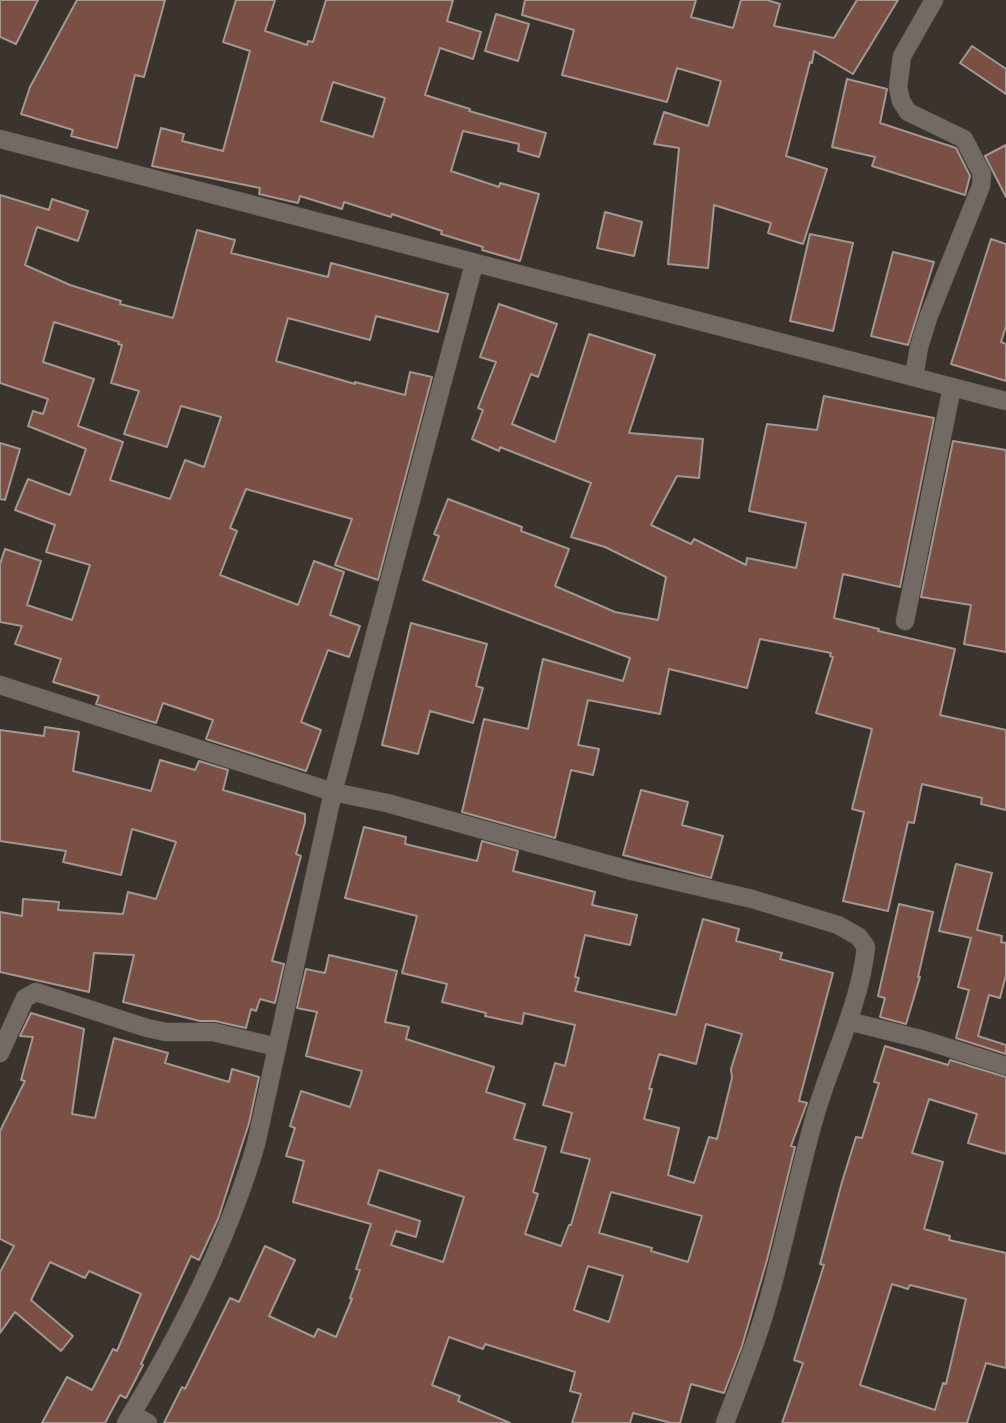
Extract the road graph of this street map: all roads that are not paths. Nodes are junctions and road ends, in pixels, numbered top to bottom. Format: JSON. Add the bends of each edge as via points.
{"nodes":[{"id":1,"x":934,"y":0,"type":"edge"},
{"id":2,"x":0,"y":139,"type":"edge"},
{"id":3,"x":474,"y":264,"type":"junction"},
{"id":4,"x":914,"y":377,"type":"junction"},
{"id":5,"x":952,"y":387,"type":"junction"},
{"id":6,"x":1006,"y":401,"type":"edge"},
{"id":7,"x":905,"y":621,"type":"dead end"},
{"id":8,"x":0,"y":685,"type":"edge"},
{"id":9,"x":333,"y":792,"type":"junction"},
{"id":10,"x":848,"y":1021,"type":"junction"},
{"id":11,"x":277,"y":1047,"type":"junction"},
{"id":12,"x":0,"y":1053,"type":"edge"},
{"id":13,"x":1006,"y":1066,"type":"edge"},
{"id":14,"x":135,"y":1420,"type":"edge"},
{"id":15,"x":725,"y":1423,"type":"edge"}],
"edges":[{"from":1,"to":4,"type":"street","via":[[902,56],[901,101],[908,112],[964,139],[982,174],[922,337]]},
{"from":2,"to":3,"type":"street"},
{"from":3,"to":4,"type":"street"},
{"from":3,"to":9,"type":"street"},
{"from":4,"to":5,"type":"street"},
{"from":5,"to":6,"type":"street"},
{"from":5,"to":7,"type":"street"},
{"from":8,"to":9,"type":"street"},
{"from":9,"to":10,"type":"street","via":[[838,925],[859,937],[866,947]]},
{"from":9,"to":11,"type":"street"},
{"from":10,"to":13,"type":"street"},
{"from":10,"to":15,"type":"street","via":[[815,1115],[771,1290]]},
{"from":11,"to":12,"type":"street","via":[[213,1032],[148,1028],[36,992],[25,998]]},
{"from":11,"to":14,"type":"street","via":[[247,1178],[209,1271]]}]}
